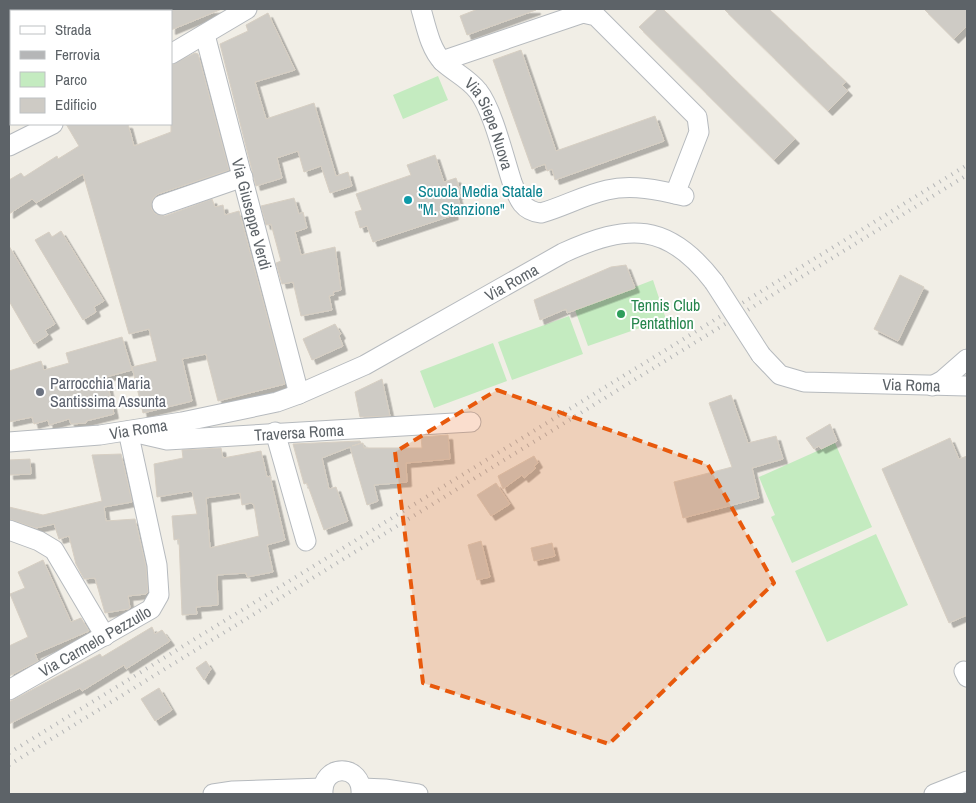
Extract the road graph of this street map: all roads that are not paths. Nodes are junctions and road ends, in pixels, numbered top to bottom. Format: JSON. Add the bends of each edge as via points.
{"nodes":[{"id":1,"x":247,"y":9,"type":"edge"},
{"id":2,"x":421,"y":9,"type":"edge"},
{"id":3,"x":205,"y":35,"type":"junction"},
{"id":4,"x":172,"y":53,"type":"edge"},
{"id":5,"x":442,"y":61,"type":"junction"},
{"id":6,"x":52,"y":125,"type":"edge"},
{"id":7,"x":9,"y":143,"type":"edge"},
{"id":8,"x":243,"y":177,"type":"junction"},
{"id":9,"x":162,"y":205,"type":"dead end"},
{"id":10,"x":967,"y":359,"type":"edge"},
{"id":11,"x":932,"y":386,"type":"junction"},
{"id":12,"x":967,"y":386,"type":"edge"},
{"id":13,"x":300,"y":394,"type":"junction"},
{"id":14,"x":471,"y":422,"type":"dead end"},
{"id":15,"x":128,"y":431,"type":"junction"},
{"id":16,"x":275,"y":432,"type":"junction"},
{"id":17,"x":9,"y":442,"type":"edge"},
{"id":18,"x":9,"y":530,"type":"edge"},
{"id":19,"x":306,"y":541,"type":"dead end"},
{"id":20,"x":105,"y":636,"type":"junction"},
{"id":21,"x":9,"y":690,"type":"edge"},
{"id":22,"x":967,"y":781,"type":"edge"},
{"id":23,"x":323,"y":791,"type":"edge"},
{"id":24,"x":361,"y":791,"type":"edge"},
{"id":25,"x":213,"y":794,"type":"edge"},
{"id":26,"x":418,"y":794,"type":"edge"},
{"id":27,"x":934,"y":794,"type":"edge"}],
"edges":[{"from":1,"to":3,"type":"street"},
{"from":2,"to":5,"type":"street","name":"Via Siepe Nuova","via":[[434,50]]},
{"from":3,"to":4,"type":"street"},
{"from":3,"to":8,"type":"street","name":"Via Giuseppe Verdi"},
{"from":5,"to":5,"type":"street","name":"Via Siepe Nuova","via":[[479,92],[515,190],[522,205],[531,212],[546,211],[624,187],[679,195],[699,132],[697,117],[596,16],[583,13]]},
{"from":6,"to":7,"type":"street"},
{"from":8,"to":9,"type":"street"},
{"from":8,"to":13,"type":"street","name":"Via Giuseppe Verdi"},
{"from":10,"to":11,"type":"street"},
{"from":11,"to":12,"type":"street","name":"Via Roma"},
{"from":11,"to":13,"type":"street","name":"Via Roma","bridge":true,"via":[[804,382],[780,375],[761,355],[696,259],[669,240],[645,233],[622,232],[594,238],[563,253],[366,365]]},
{"from":13,"to":15,"type":"street","name":"Via Roma","via":[[239,411]]},
{"from":14,"to":16,"type":"street","name":"Traversa Roma"},
{"from":15,"to":16,"type":"street","name":"Traversa Roma","via":[[167,440]]},
{"from":15,"to":17,"type":"street","name":"Via Roma"},
{"from":15,"to":20,"type":"street","name":"Via Carmelo Pezzullo","via":[[157,565],[159,595],[151,609]]},
{"from":16,"to":19,"type":"street"},
{"from":18,"to":20,"type":"street","via":[[54,550]]},
{"from":20,"to":21,"type":"street","name":"Via Carmelo Pezzullo"},
{"from":22,"to":27,"type":"street"},
{"from":23,"to":24,"type":"street","via":[[328,777],[339,771],[356,777]]},
{"from":23,"to":25,"type":"street"},
{"from":24,"to":26,"type":"street"}]}
